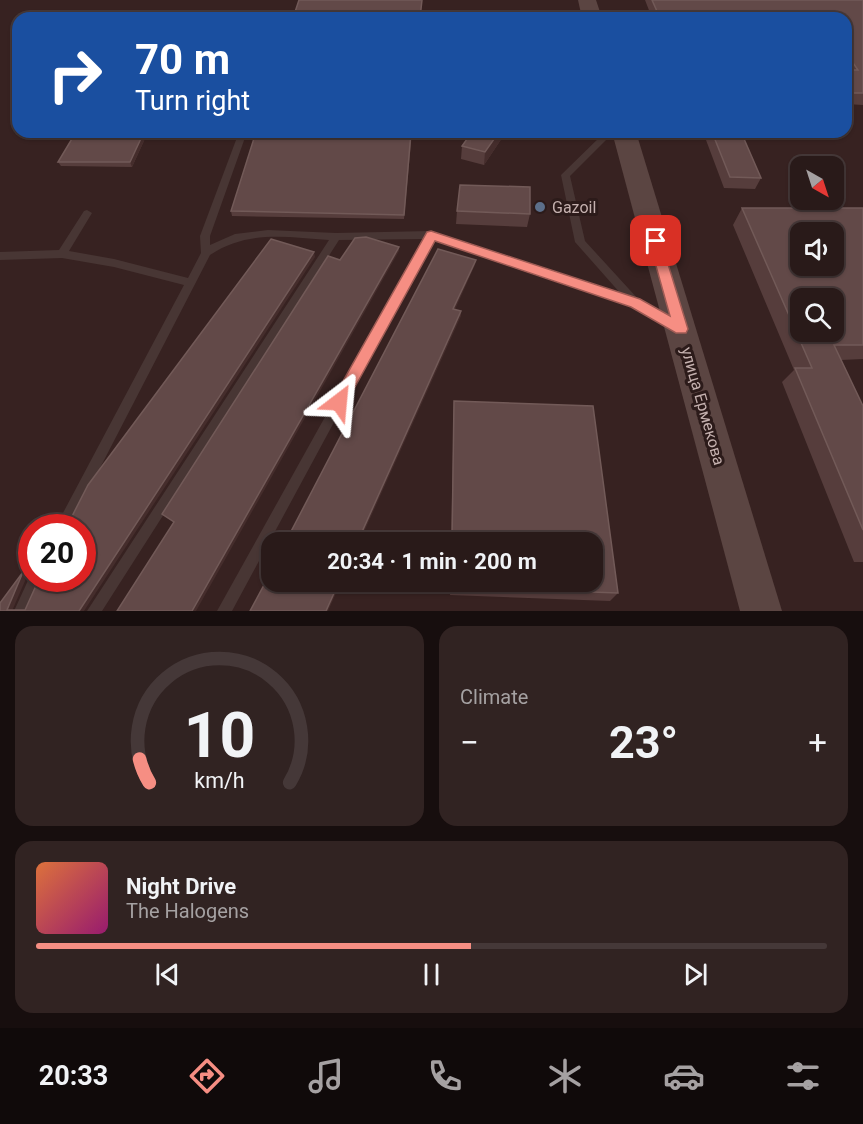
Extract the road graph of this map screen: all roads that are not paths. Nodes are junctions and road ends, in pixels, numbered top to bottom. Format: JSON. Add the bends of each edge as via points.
{"nodes":[{"id":1,"x":241,"y":138,"type":"edge"},
{"id":2,"x":604,"y":138,"type":"edge"},
{"id":3,"x":626,"y":138,"type":"edge"},
{"id":4,"x":87,"y":213,"type":"dead end"},
{"id":5,"x":431,"y":235,"type":"junction"},
{"id":6,"x":336,"y":237,"type":"junction"},
{"id":7,"x":206,"y":253,"type":"junction"},
{"id":8,"x":62,"y":254,"type":"junction"},
{"id":9,"x":0,"y":256,"type":"edge"},
{"id":10,"x":190,"y":283,"type":"junction"},
{"id":11,"x":635,"y":303,"type":"junction"},
{"id":12,"x":681,"y":329,"type":"junction"},
{"id":13,"x":69,"y":514,"type":"edge"},
{"id":14,"x":30,"y":592,"type":"edge"},
{"id":15,"x":21,"y":611,"type":"edge"},
{"id":16,"x":94,"y":611,"type":"edge"},
{"id":17,"x":224,"y":611,"type":"edge"},
{"id":18,"x":761,"y":611,"type":"edge"}],
"edges":[{"from":1,"to":7,"type":"lane","via":[[205,236]]},
{"from":2,"to":11,"type":"lane","via":[[565,175],[580,242]]},
{"from":3,"to":12,"type":"main road","name":"улица Ермекова"},
{"from":4,"to":8,"type":"lane"},
{"from":5,"to":6,"type":"lane"},
{"from":5,"to":11,"type":"lane"},
{"from":5,"to":17,"type":"lane"},
{"from":6,"to":7,"type":"lane","via":[[260,233],[217,244]]},
{"from":6,"to":16,"type":"lane"},
{"from":7,"to":10,"type":"lane"},
{"from":8,"to":9,"type":"lane"},
{"from":8,"to":10,"type":"lane"},
{"from":10,"to":13,"type":"lane"},
{"from":11,"to":12,"type":"lane"},
{"from":12,"to":18,"type":"main road","name":"улица Ермекова"},
{"from":14,"to":15,"type":"lane"}]}
